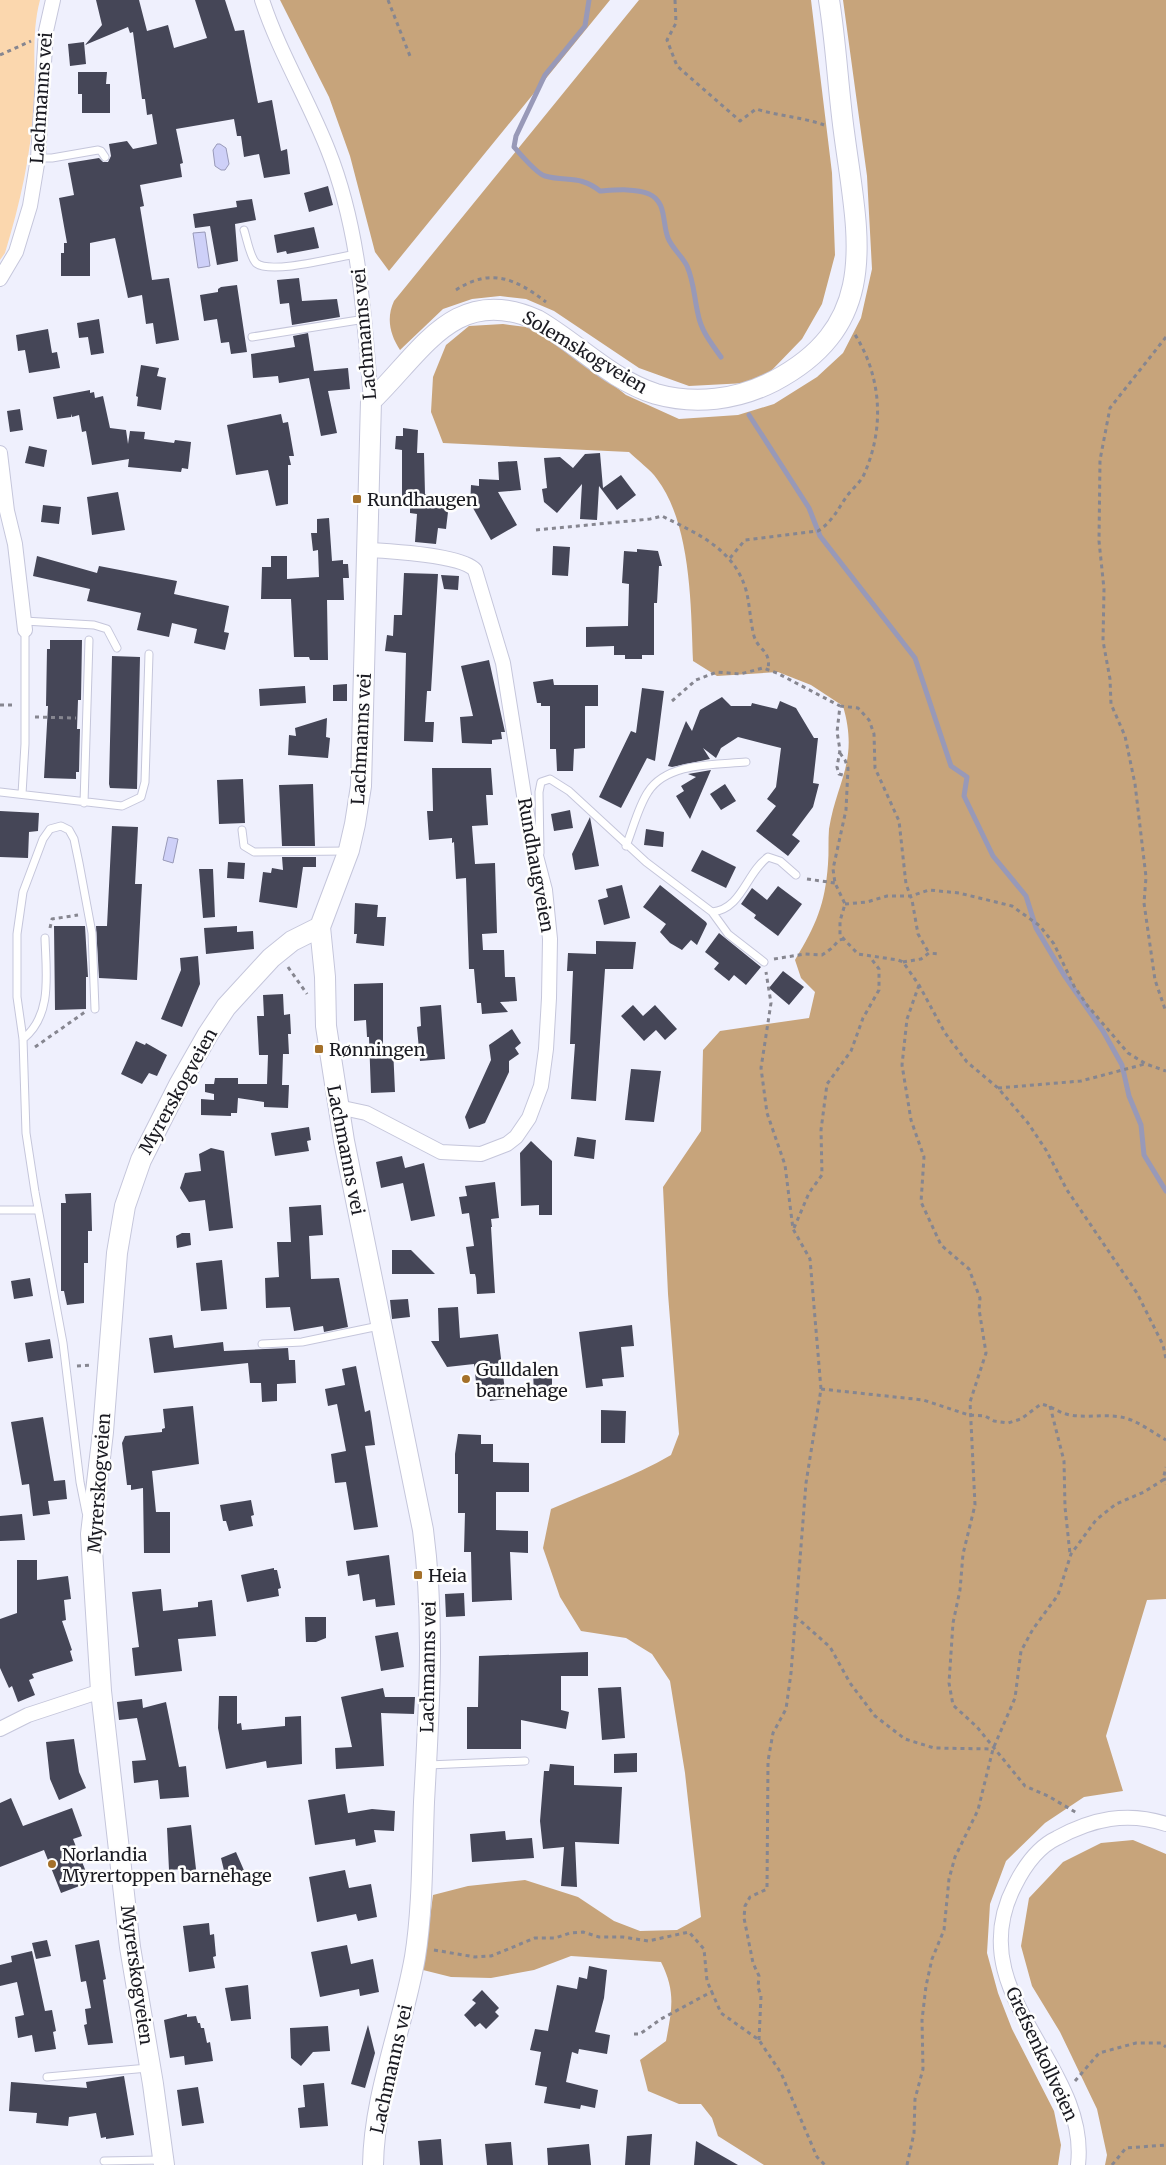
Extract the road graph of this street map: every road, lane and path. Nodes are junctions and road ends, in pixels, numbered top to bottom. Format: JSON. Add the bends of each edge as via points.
{"nodes":[{"id":1,"x":53,"y":0,"type":"edge"},
{"id":2,"x":262,"y":0,"type":"edge"},
{"id":3,"x":388,"y":0,"type":"edge"},
{"id":4,"x":675,"y":0,"type":"edge"},
{"id":5,"x":829,"y":0,"type":"edge"},
{"id":6,"x":46,"y":31,"type":"junction"},
{"id":7,"x":0,"y":55,"type":"edge"},
{"id":8,"x":410,"y":56,"type":"dead end"},
{"id":9,"x":844,"y":131,"type":"junction"},
{"id":10,"x":105,"y":157,"type":"dead end"},
{"id":11,"x":38,"y":158,"type":"junction"},
{"id":12,"x":244,"y":230,"type":"dead end"},
{"id":13,"x":356,"y":254,"type":"junction"},
{"id":14,"x":0,"y":280,"type":"edge"},
{"id":15,"x":456,"y":290,"type":"dead end"},
{"id":16,"x":534,"y":293,"type":"dead end"},
{"id":17,"x":842,"y":316,"type":"junction"},
{"id":18,"x":364,"y":319,"type":"junction"},
{"id":19,"x":1166,"y":336,"type":"edge"},
{"id":20,"x":252,"y":337,"type":"dead end"},
{"id":21,"x":371,"y":401,"type":"junction"},
{"id":22,"x":0,"y":452,"type":"edge"},
{"id":23,"x":536,"y":530,"type":"dead end"},
{"id":24,"x":367,"y":550,"type":"junction"},
{"id":25,"x":730,"y":558,"type":"junction"},
{"id":26,"x":24,"y":626,"type":"junction"},
{"id":27,"x":89,"y":640,"type":"dead end"},
{"id":28,"x":116,"y":648,"type":"dead end"},
{"id":29,"x":149,"y":654,"type":"dead end"},
{"id":30,"x":768,"y":670,"type":"junction"},
{"id":31,"x":672,"y":701,"type":"dead end"},
{"id":32,"x":840,"y":706,"type":"junction"},
{"id":33,"x":24,"y":716,"type":"junction"},
{"id":34,"x":87,"y":719,"type":"junction"},
{"id":35,"x":840,"y":753,"type":"junction"},
{"id":36,"x":746,"y":762,"type":"dead end"},
{"id":37,"x":847,"y":776,"type":"junction"},
{"id":38,"x":0,"y":792,"type":"edge"},
{"id":39,"x":22,"y":794,"type":"junction"},
{"id":40,"x":84,"y":802,"type":"junction"},
{"id":41,"x":242,"y":830,"type":"dead end"},
{"id":42,"x":626,"y":846,"type":"junction"},
{"id":43,"x":349,"y":850,"type":"junction"},
{"id":44,"x":540,"y":863,"type":"junction"},
{"id":45,"x":796,"y":875,"type":"joint"},
{"id":46,"x":835,"y":883,"type":"junction"},
{"id":47,"x":911,"y":896,"type":"junction"},
{"id":48,"x":845,"y":904,"type":"junction"},
{"id":49,"x":712,"y":912,"type":"junction"},
{"id":50,"x":89,"y":914,"type":"junction"},
{"id":51,"x":320,"y":926,"type":"junction"},
{"id":52,"x":47,"y":936,"type":"joint"},
{"id":53,"x":844,"y":939,"type":"junction"},
{"id":54,"x":929,"y":953,"type":"junction"},
{"id":55,"x":939,"y":954,"type":"dead end"},
{"id":56,"x":870,"y":957,"type":"junction"},
{"id":57,"x":778,"y":958,"type":"dead end"},
{"id":58,"x":764,"y":962,"type":"joint"},
{"id":59,"x":903,"y":962,"type":"junction"},
{"id":60,"x":284,"y":963,"type":"dead end"},
{"id":61,"x":919,"y":985,"type":"junction"},
{"id":62,"x":307,"y":993,"type":"dead end"},
{"id":63,"x":95,"y":1009,"type":"joint"},
{"id":64,"x":1166,"y":1012,"type":"edge"},
{"id":65,"x":24,"y":1039,"type":"junction"},
{"id":66,"x":24,"y":1055,"type":"junction"},
{"id":67,"x":1146,"y":1064,"type":"junction"},
{"id":68,"x":1166,"y":1071,"type":"edge"},
{"id":69,"x":998,"y":1088,"type":"junction"},
{"id":70,"x":338,"y":1107,"type":"junction"},
{"id":71,"x":0,"y":1210,"type":"edge"},
{"id":72,"x":38,"y":1210,"type":"junction"},
{"id":73,"x":793,"y":1229,"type":"junction"},
{"id":74,"x":380,"y":1326,"type":"junction"},
{"id":75,"x":262,"y":1344,"type":"dead end"},
{"id":76,"x":1166,"y":1359,"type":"edge"},
{"id":77,"x":821,"y":1389,"type":"junction"},
{"id":78,"x":1050,"y":1406,"type":"junction"},
{"id":79,"x":969,"y":1415,"type":"junction"},
{"id":80,"x":1166,"y":1440,"type":"edge"},
{"id":81,"x":1166,"y":1467,"type":"edge"},
{"id":82,"x":1164,"y":1480,"type":"edge"},
{"id":83,"x":1166,"y":1484,"type":"edge"},
{"id":84,"x":91,"y":1534,"type":"junction"},
{"id":85,"x":1070,"y":1554,"type":"junction"},
{"id":86,"x":794,"y":1616,"type":"junction"},
{"id":87,"x":101,"y":1691,"type":"junction"},
{"id":88,"x":0,"y":1729,"type":"edge"},
{"id":89,"x":993,"y":1750,"type":"junction"},
{"id":90,"x":525,"y":1761,"type":"dead end"},
{"id":91,"x":426,"y":1765,"type":"junction"},
{"id":92,"x":1085,"y":1824,"type":"junction"},
{"id":93,"x":1166,"y":1824,"type":"edge"},
{"id":94,"x":418,"y":1933,"type":"junction"},
{"id":95,"x":713,"y":1991,"type":"junction"},
{"id":96,"x":634,"y":2034,"type":"dead end"},
{"id":97,"x":759,"y":2040,"type":"junction"},
{"id":98,"x":1166,"y":2048,"type":"edge"},
{"id":99,"x":150,"y":2067,"type":"junction"},
{"id":100,"x":47,"y":2078,"type":"dead end"},
{"id":101,"x":1064,"y":2094,"type":"junction"},
{"id":102,"x":1166,"y":2145,"type":"edge"},
{"id":103,"x":104,"y":2161,"type":"dead end"},
{"id":104,"x":164,"y":2162,"type":"edge"},
{"id":105,"x":372,"y":2165,"type":"edge"},
{"id":106,"x":826,"y":2165,"type":"edge"},
{"id":107,"x":907,"y":2165,"type":"edge"},
{"id":108,"x":1078,"y":2165,"type":"edge"},
{"id":109,"x":1112,"y":2165,"type":"edge"}],
"edges":[{"from":1,"to":6,"type":"street","name":"Lachmanns vei"},
{"from":2,"to":13,"type":"street","name":"Lachmanns vei","via":[[328,150],[343,193]]},
{"from":3,"to":8,"type":"path"},
{"from":4,"to":9,"type":"path","via":[[676,23],[667,40],[677,66],[740,121],[756,109],[804,118]]},
{"from":5,"to":9,"type":"street","name":"Solemskogveien"},
{"from":6,"to":7,"type":"path","via":[[25,45]]},
{"from":6,"to":11,"type":"street","name":"Lachmanns vei"},
{"from":9,"to":17,"type":"street","name":"Solemskogveien","via":[[858,246],[854,282]]},
{"from":10,"to":11,"type":"lane","via":[[98,150]]},
{"from":11,"to":14,"type":"street","name":"Lachmanns vei","via":[[23,231],[11,264]]},
{"from":12,"to":13,"type":"lane","via":[[255,262],[261,266],[278,268]]},
{"from":13,"to":18,"type":"street","name":"Lachmanns vei"},
{"from":15,"to":16,"type":"path","via":[[477,280],[503,278]]},
{"from":17,"to":21,"type":"street","name":"Solemskogveien","via":[[813,354],[780,378],[746,393],[697,401],[655,393],[628,381],[549,326],[522,313],[493,308],[475,311],[432,335]]},
{"from":17,"to":25,"type":"path","via":[[864,349],[874,377],[879,416],[865,474],[828,524],[818,531],[745,540]]},
{"from":18,"to":20,"type":"lane"},
{"from":18,"to":21,"type":"street","name":"Lachmanns vei"},
{"from":19,"to":64,"type":"path","via":[[1110,408],[1100,460],[1099,542],[1104,589],[1103,641],[1111,704],[1125,736],[1135,784],[1146,877],[1144,903],[1155,980]]},
{"from":21,"to":24,"type":"street","name":"Lachmanns vei"},
{"from":22,"to":26,"type":"street"},
{"from":23,"to":25,"type":"path","via":[[662,516],[712,543]]},
{"from":24,"to":43,"type":"street","name":"Lachmanns vei","via":[[363,760],[357,815]]},
{"from":24,"to":44,"type":"street","name":"Rundhaugveien","via":[[448,559],[471,565],[476,570],[503,663],[530,833]]},
{"from":25,"to":30,"type":"path","via":[[745,589],[754,636],[769,657]]},
{"from":26,"to":28,"type":"lane","via":[[94,624],[107,629]]},
{"from":26,"to":33,"type":"lane"},
{"from":27,"to":34,"type":"lane"},
{"from":29,"to":40,"type":"lane","via":[[141,797],[122,806]]},
{"from":30,"to":31,"type":"path","via":[[760,668],[740,674],[717,672],[696,680]]},
{"from":30,"to":32,"type":"path"},
{"from":32,"to":35,"type":"path","via":[[837,732]]},
{"from":32,"to":47,"type":"path","via":[[858,708],[869,720],[874,734],[876,768],[899,821],[905,876]]},
{"from":33,"to":34,"type":"path"},
{"from":33,"to":39,"type":"lane"},
{"from":34,"to":40,"type":"lane"},
{"from":35,"to":37,"type":"path","via":[[847,763]]},
{"from":35,"to":37,"type":"path","via":[[838,774]]},
{"from":36,"to":42,"type":"lane","via":[[670,773],[655,782],[646,794]]},
{"from":37,"to":46,"type":"path","via":[[846,810],[833,863]]},
{"from":38,"to":39,"type":"lane"},
{"from":39,"to":40,"type":"lane"},
{"from":41,"to":43,"type":"lane","via":[[244,846],[254,852]]},
{"from":42,"to":44,"type":"lane","via":[[569,792],[550,779],[542,782],[539,792]]},
{"from":42,"to":49,"type":"lane"},
{"from":43,"to":51,"type":"street","name":"Lachmanns vei"},
{"from":44,"to":70,"type":"street","name":"Rundhaugveien","via":[[550,939],[549,998],[544,1070],[524,1127],[507,1144],[494,1150],[481,1154],[451,1154],[431,1148],[366,1113]]},
{"from":45,"to":46,"type":"path"},
{"from":45,"to":49,"type":"lane","via":[[780,861],[768,857],[729,908]]},
{"from":46,"to":48,"type":"path"},
{"from":47,"to":48,"type":"path","via":[[887,896]]},
{"from":47,"to":54,"type":"path","via":[[918,934]]},
{"from":47,"to":67,"type":"path","via":[[929,890],[1012,906],[1034,922],[1054,944],[1086,1005],[1128,1052]]},
{"from":48,"to":53,"type":"path","via":[[839,930]]},
{"from":49,"to":58,"type":"lane","via":[[728,934]]},
{"from":50,"to":52,"type":"path","via":[[52,919]]},
{"from":50,"to":63,"type":"lane"},
{"from":50,"to":65,"type":"lane","via":[[74,838],[61,826],[50,829],[23,892],[17,934],[17,997]]},
{"from":51,"to":70,"type":"street","name":"Lachmanns vei","via":[[326,1026]]},
{"from":51,"to":84,"type":"street","name":"Myrerskogveien","via":[[283,948],[226,1008],[178,1085],[141,1160],[126,1206],[117,1253],[103,1432]]},
{"from":52,"to":65,"type":"lane","via":[[43,1012],[34,1030]]},
{"from":53,"to":56,"type":"path","via":[[858,954]]},
{"from":53,"to":57,"type":"path","via":[[822,955]]},
{"from":54,"to":55,"type":"path"},
{"from":54,"to":59,"type":"path","via":[[921,959]]},
{"from":56,"to":59,"type":"path"},
{"from":56,"to":73,"type":"path","via":[[878,969],[879,990],[850,1051],[827,1084],[821,1130],[822,1175],[809,1193]]},
{"from":58,"to":73,"type":"path","via":[[771,1003],[761,1068],[767,1113],[785,1165]]},
{"from":59,"to":61,"type":"path"},
{"from":60,"to":62,"type":"path"},
{"from":61,"to":69,"type":"path","via":[[945,1033],[967,1062]]},
{"from":61,"to":79,"type":"path","via":[[907,1020],[902,1065],[911,1120],[924,1157],[921,1202],[941,1245],[969,1269],[980,1298],[986,1353]]},
{"from":63,"to":66,"type":"path","via":[[80,1014]]},
{"from":65,"to":66,"type":"lane"},
{"from":66,"to":72,"type":"lane","via":[[26,1134]]},
{"from":67,"to":68,"type":"path"},
{"from":67,"to":69,"type":"path","via":[[1081,1081]]},
{"from":69,"to":76,"type":"path","via":[[1028,1123],[1067,1190],[1137,1292],[1163,1345]]},
{"from":70,"to":74,"type":"street","name":"Lachmanns vei"},
{"from":71,"to":72,"type":"lane"},
{"from":72,"to":84,"type":"lane","via":[[63,1343],[80,1482]]},
{"from":73,"to":77,"type":"path","via":[[810,1259]]},
{"from":74,"to":75,"type":"lane","via":[[302,1342]]},
{"from":74,"to":91,"type":"street","name":"Lachmanns vei","via":[[426,1555],[431,1638]]},
{"from":77,"to":79,"type":"path","via":[[923,1400]]},
{"from":77,"to":86,"type":"path","via":[[806,1483]]},
{"from":78,"to":79,"type":"path","via":[[1040,1404],[1021,1419],[1008,1423]]},
{"from":78,"to":80,"type":"path","via":[[1080,1417],[1120,1417]]},
{"from":78,"to":85,"type":"path","via":[[1064,1461],[1064,1507]]},
{"from":79,"to":89,"type":"path","via":[[975,1505],[963,1554],[949,1683],[953,1705],[977,1727]]},
{"from":81,"to":82,"type":"path"},
{"from":82,"to":83,"type":"path"},
{"from":82,"to":85,"type":"path","via":[[1116,1504],[1096,1520]]},
{"from":84,"to":87,"type":"street","name":"Myrerskogveien"},
{"from":85,"to":89,"type":"path","via":[[1058,1595],[1021,1651],[1015,1698]]},
{"from":86,"to":89,"type":"path","via":[[830,1647],[850,1683],[875,1716],[905,1739],[934,1748]]},
{"from":86,"to":97,"type":"path","via":[[792,1673],[786,1709],[773,1732],[768,1761],[767,1889],[750,1897],[744,1918],[761,1996]]},
{"from":87,"to":88,"type":"street","via":[[28,1715]]},
{"from":87,"to":99,"type":"street","name":"Myrerskogveien","via":[[130,1947]]},
{"from":89,"to":92,"type":"path","via":[[1025,1786],[1070,1807]]},
{"from":89,"to":107,"type":"path","via":[[978,1810],[955,1857],[944,1930],[932,1959],[926,1986],[922,2020],[923,2069],[915,2098],[914,2133]]},
{"from":90,"to":91,"type":"lane"},
{"from":91,"to":94,"type":"street","name":"Lachmanns vei"},
{"from":92,"to":93,"type":"street","name":"Grefsenkollveien","via":[[1129,1817]]},
{"from":92,"to":101,"type":"street","name":"Grefsenkollveien","via":[[1054,1839],[1029,1861],[1009,1896],[1001,1924],[1002,1957],[1009,1987]]},
{"from":94,"to":95,"type":"path","via":[[426,1935],[431,1948],[437,1952],[475,1957],[491,1956],[535,1938],[555,1938],[570,1933],[648,1941],[690,1932],[704,1949],[707,1981]]},
{"from":94,"to":105,"type":"street","name":"Lachmanns vei","via":[[412,1977],[379,2112]]},
{"from":95,"to":96,"type":"path","via":[[640,2034]]},
{"from":95,"to":97,"type":"path","via":[[721,2013]]},
{"from":97,"to":106,"type":"path","via":[[781,2073],[817,2157]]},
{"from":98,"to":101,"type":"path","via":[[1161,2043],[1136,2043],[1098,2053]]},
{"from":99,"to":100,"type":"lane"},
{"from":99,"to":104,"type":"street","name":"Myrerskogveien"},
{"from":101,"to":108,"type":"street","name":"Grefsenkollveien","via":[[1076,2127]]},
{"from":102,"to":109,"type":"path","via":[[1126,2148]]},
{"from":103,"to":104,"type":"lane"}]}
